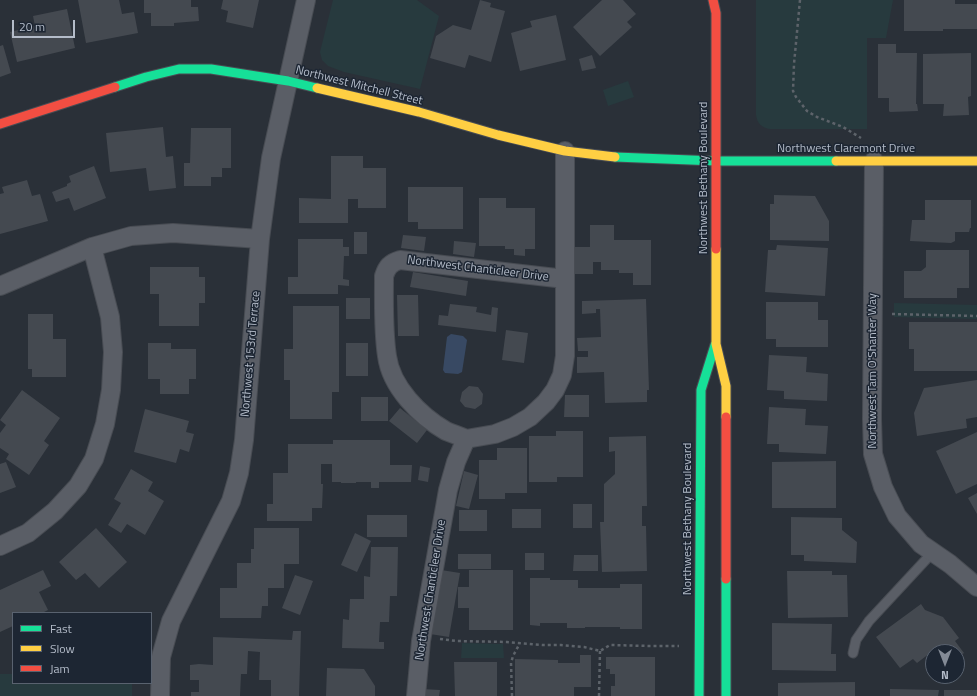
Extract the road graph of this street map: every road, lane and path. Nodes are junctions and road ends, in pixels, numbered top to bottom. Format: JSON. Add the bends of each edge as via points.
{"nodes":[{"id":1,"x":306,"y":0,"type":"edge"},
{"id":2,"x":713,"y":0,"type":"edge"},
{"id":3,"x":720,"y":0,"type":"edge"},
{"id":4,"x":800,"y":0,"type":"edge"},
{"id":5,"x":716,"y":13,"type":"junction"},
{"id":6,"x":288,"y":81,"type":"junction"},
{"id":7,"x":0,"y":124,"type":"edge"},
{"id":8,"x":565,"y":151,"type":"junction"},
{"id":9,"x":874,"y":161,"type":"junction"},
{"id":10,"x":977,"y":161,"type":"edge"},
{"id":11,"x":716,"y":162,"type":"junction"},
{"id":12,"x":260,"y":239,"type":"junction"},
{"id":13,"x":92,"y":247,"type":"junction"},
{"id":14,"x":565,"y":279,"type":"junction"},
{"id":15,"x":0,"y":286,"type":"edge"},
{"id":16,"x":873,"y":314,"type":"junction"},
{"id":17,"x":977,"y":316,"type":"edge"},
{"id":18,"x":716,"y":344,"type":"junction"},
{"id":19,"x":466,"y":439,"type":"junction"},
{"id":20,"x":0,"y":546,"type":"edge"},
{"id":21,"x":933,"y":552,"type":"junction"},
{"id":22,"x":977,"y":587,"type":"edge"},
{"id":23,"x":422,"y":637,"type":"junction"},
{"id":24,"x":520,"y":643,"type":"junction"},
{"id":25,"x":700,"y":645,"type":"junction"},
{"id":26,"x":600,"y":651,"type":"junction"},
{"id":27,"x":853,"y":653,"type":"dead end"},
{"id":28,"x":160,"y":696,"type":"edge"},
{"id":29,"x":416,"y":696,"type":"edge"},
{"id":30,"x":512,"y":696,"type":"edge"},
{"id":31,"x":599,"y":696,"type":"edge"},
{"id":32,"x":699,"y":696,"type":"edge"},
{"id":33,"x":726,"y":696,"type":"edge"}],
"edges":[{"from":1,"to":6,"type":"street","name":"Northwest 153rd Terrace"},
{"from":2,"to":5,"type":"main road","name":"Northwest Bethany Boulevard"},
{"from":3,"to":5,"type":"main road","name":"Northwest Bethany Boulevard"},
{"from":4,"to":9,"type":"path","via":[[793,91],[807,111],[864,140]]},
{"from":5,"to":11,"type":"main road","name":"Northwest Bethany Boulevard"},
{"from":6,"to":7,"type":"main road","name":"Northwest Mitchell Street","via":[[210,69],[179,69],[146,77]]},
{"from":6,"to":8,"type":"main road","name":"Northwest Mitchell Street"},
{"from":6,"to":12,"type":"street","name":"Northwest 153rd Terrace","via":[[271,158]]},
{"from":8,"to":11,"type":"main road","name":"Northwest Mitchell Street"},
{"from":8,"to":14,"type":"street","name":"Northwest Chanticleer Drive"},
{"from":9,"to":10,"type":"main road","name":"Northwest Claremont Drive"},
{"from":9,"to":11,"type":"main road","name":"Northwest Claremont Drive"},
{"from":9,"to":16,"type":"street","name":"Northwest Tam O'Shanter Way"},
{"from":11,"to":18,"type":"main road","name":"Northwest Bethany Boulevard"},
{"from":12,"to":13,"type":"street","via":[[173,233],[131,236]]},
{"from":12,"to":28,"type":"street","name":"Northwest 153rd Terrace","via":[[244,440],[239,473],[232,501],[171,621],[161,658]]},
{"from":13,"to":15,"type":"street"},
{"from":13,"to":20,"type":"street","via":[[110,317],[113,352],[111,390],[105,424],[94,459],[78,486],[55,511],[28,533]]},
{"from":14,"to":19,"type":"street","name":"Northwest Chanticleer Drive","via":[[565,356],[562,375],[555,390],[530,417],[513,427],[495,434]]},
{"from":14,"to":19,"type":"street","name":"Northwest Chanticleer Drive","via":[[400,260],[393,262],[386,269],[385,337],[387,358],[393,376],[402,392],[416,408],[447,431]]},
{"from":16,"to":17,"type":"path"},
{"from":16,"to":21,"type":"street","name":"Northwest Tam O'Shanter Way","via":[[873,454],[883,487],[897,516],[921,544]]},
{"from":18,"to":25,"type":"main road","name":"Northwest Bethany Boulevard","via":[[701,390]]},
{"from":18,"to":33,"type":"main road","name":"Northwest Bethany Boulevard","via":[[726,386]]},
{"from":19,"to":23,"type":"street","name":"Northwest Chanticleer Drive","via":[[448,490]]},
{"from":21,"to":22,"type":"street","name":"Northwest Tam O'Shanter Way"},
{"from":21,"to":27,"type":"lane","via":[[869,621],[856,640]]},
{"from":23,"to":24,"type":"path"},
{"from":23,"to":29,"type":"street","name":"Northwest Chanticleer Drive"},
{"from":24,"to":26,"type":"path","via":[[584,647]]},
{"from":24,"to":30,"type":"path","via":[[512,656]]},
{"from":25,"to":26,"type":"path","via":[[610,645]]},
{"from":25,"to":32,"type":"main road","name":"Northwest Bethany Boulevard"},
{"from":26,"to":31,"type":"path"}]}
